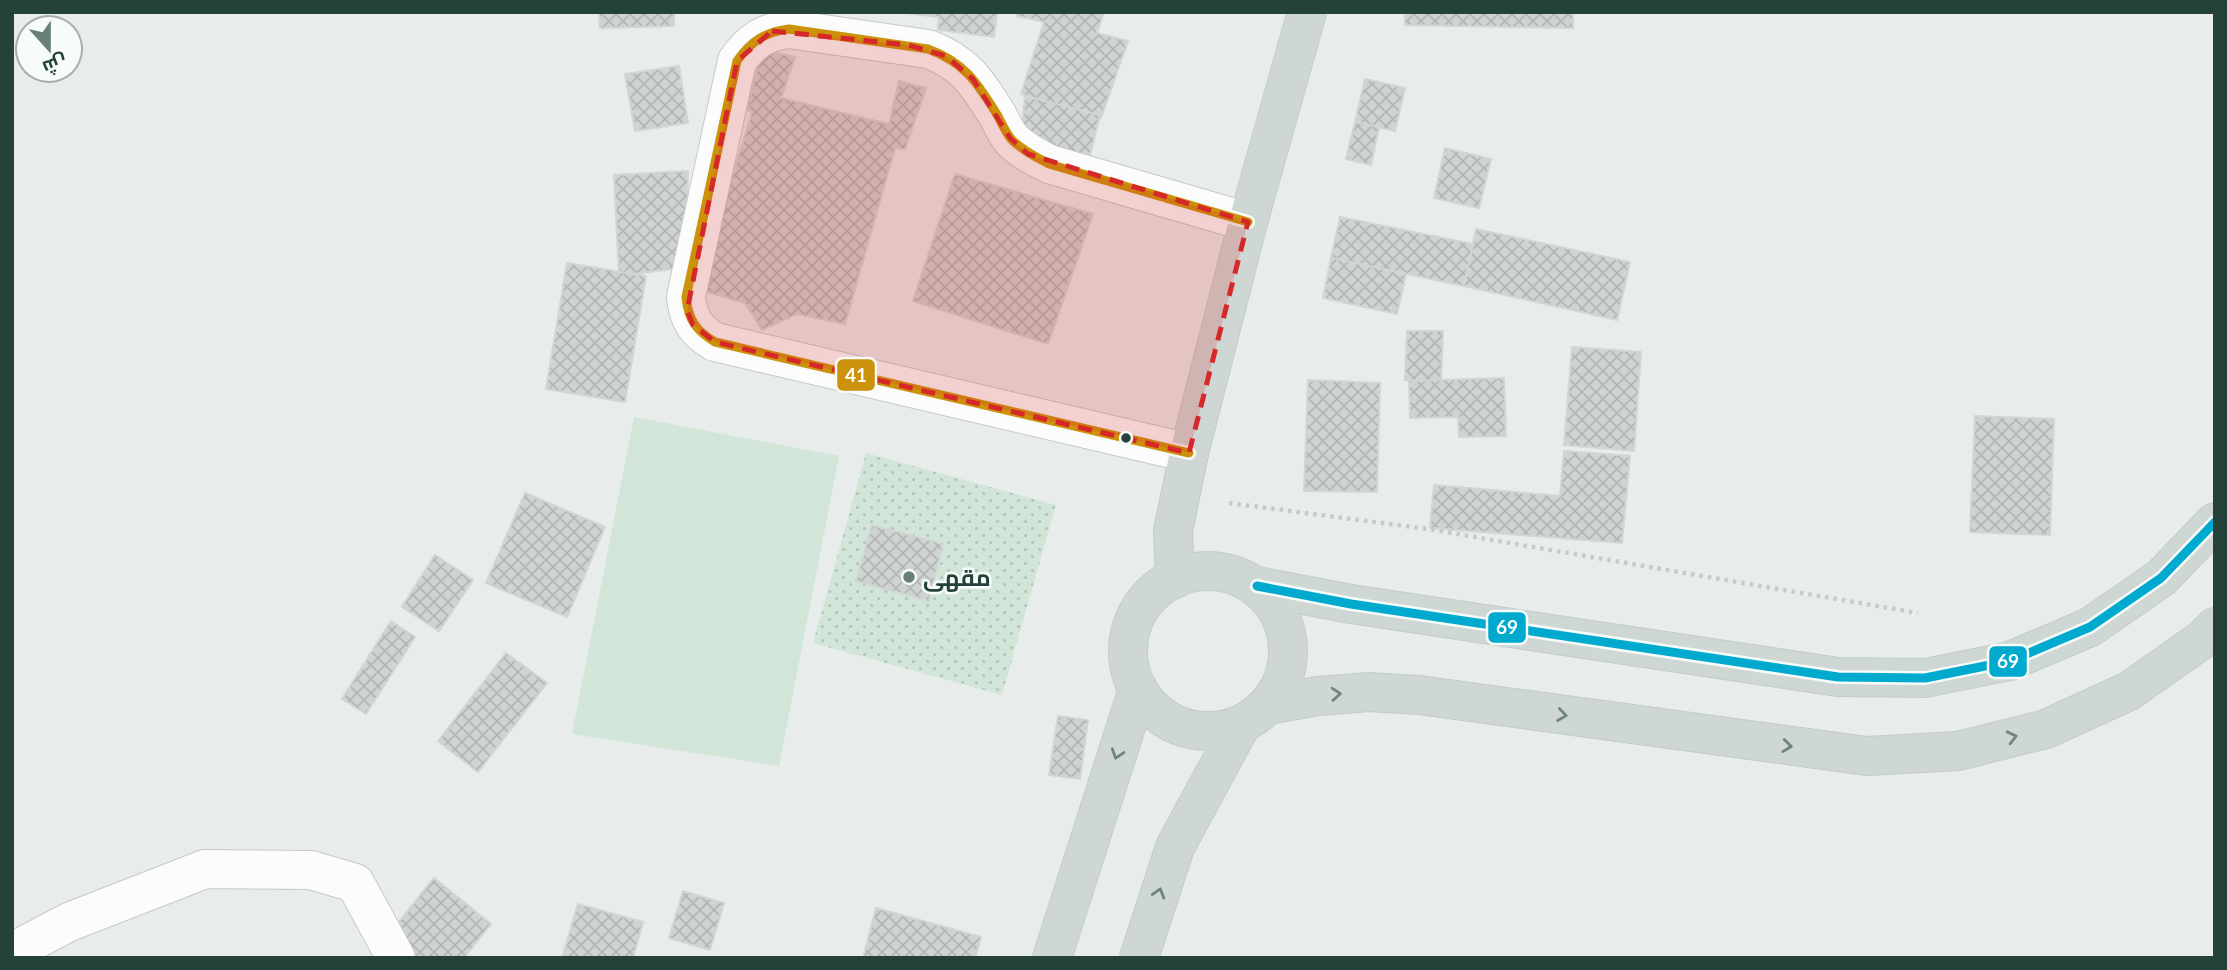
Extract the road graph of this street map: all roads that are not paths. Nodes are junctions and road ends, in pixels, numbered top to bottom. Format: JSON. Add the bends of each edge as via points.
{"nodes":[{"id":1,"x":1307,"y":12,"type":"edge"},
{"id":2,"x":1248,"y":222,"type":"junction"},
{"id":3,"x":1189,"y":453,"type":"junction"},
{"id":4,"x":2215,"y":522,"type":"edge"},
{"id":5,"x":1175,"y":579,"type":"junction"},
{"id":6,"x":1257,"y":586,"type":"junction"},
{"id":7,"x":2215,"y":626,"type":"edge"},
{"id":8,"x":1138,"y":689,"type":"junction"},
{"id":9,"x":1255,"y":715,"type":"junction"},
{"id":10,"x":12,"y":952,"type":"edge"},
{"id":11,"x":396,"y":958,"type":"edge"},
{"id":12,"x":1052,"y":958,"type":"edge"},
{"id":13,"x":1139,"y":958,"type":"edge"}],
"edges":[{"from":1,"to":2,"type":"main road"},
{"from":2,"to":3,"type":"main road"},
{"from":2,"to":3,"type":"street","via":[[1028,154],[1010,138],[963,67],[928,49],[789,29],[756,39],[737,61],[686,297],[693,325],[703,335],[715,342]]},
{"from":3,"to":5,"type":"main road","via":[[1173,531]]},
{"from":4,"to":6,"type":"main road","via":[[2161,578],[2090,627],[2010,661],[1924,678],[1838,677]]},
{"from":5,"to":6,"type":"main road","via":[[1217,571]]},
{"from":5,"to":8,"type":"main road","via":[[1153,593],[1137,614],[1129,639],[1129,665]]},
{"from":6,"to":9,"type":"main road","via":[[1279,612],[1288,643],[1285,676]]},
{"from":9,"to":7,"type":"main road","one_way":true,"via":[[1318,696],[1369,692],[1867,756],[1958,751],[2046,729],[2129,691]]},
{"from":8,"to":9,"type":"main road","via":[[1171,723],[1194,731],[1218,731]]},
{"from":8,"to":12,"type":"main road","one_way":true},
{"from":13,"to":9,"type":"main road","one_way":true,"via":[[1175,847]]},
{"from":10,"to":11,"type":"street","via":[[69,922],[205,869],[311,870],[355,883]]}]}
